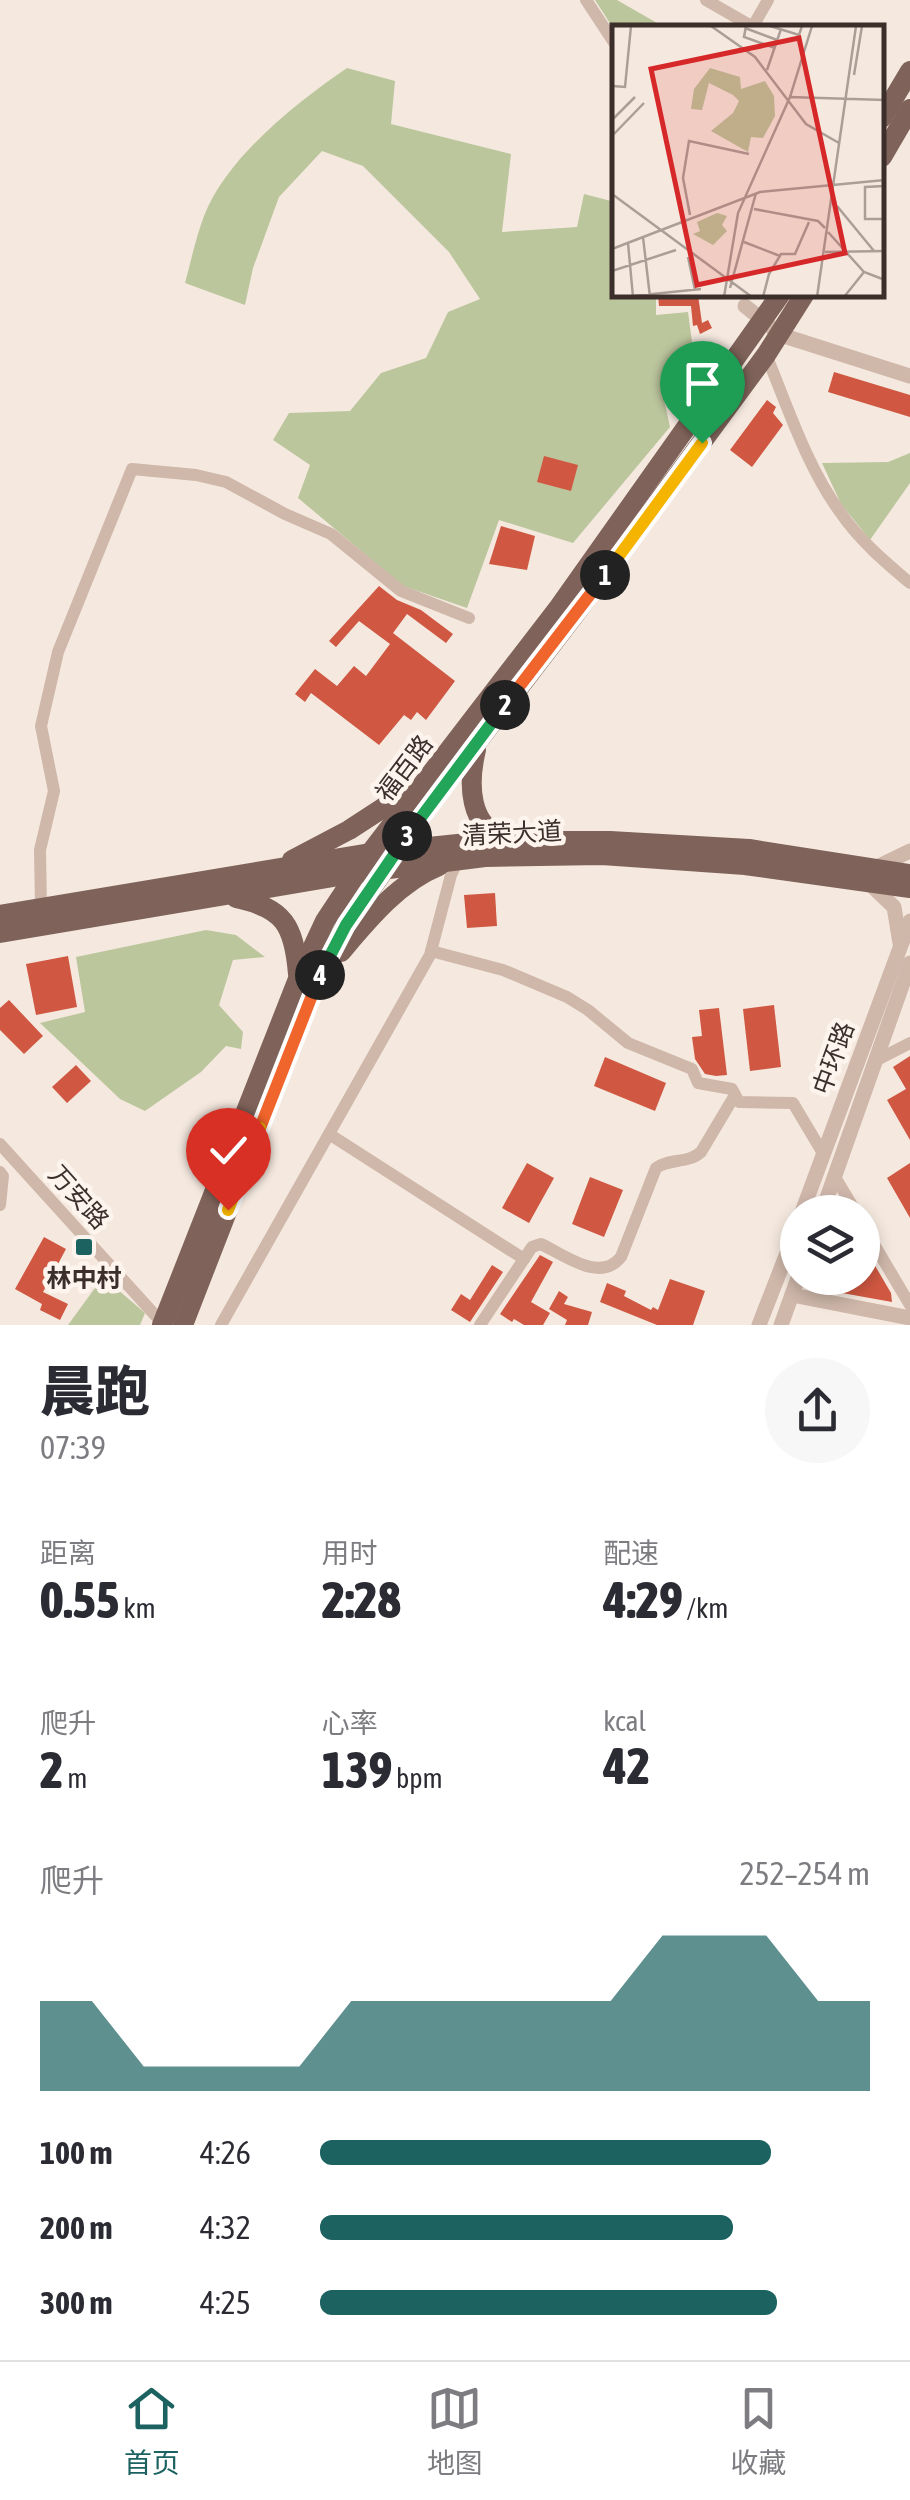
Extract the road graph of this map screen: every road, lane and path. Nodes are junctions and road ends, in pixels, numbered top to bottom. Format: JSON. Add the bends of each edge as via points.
{"nodes":[{"id":1,"x":586,"y":0,"type":"edge"},
{"id":2,"x":706,"y":0,"type":"edge"},
{"id":3,"x":768,"y":0,"type":"edge"},
{"id":4,"x":749,"y":25,"type":"edge"},
{"id":5,"x":753,"y":25,"type":"edge"},
{"id":6,"x":612,"y":39,"type":"edge"},
{"id":7,"x":910,"y":71,"type":"edge"},
{"id":8,"x":910,"y":109,"type":"edge"},
{"id":9,"x":885,"y":113,"type":"edge"},
{"id":10,"x":885,"y":152,"type":"edge"},
{"id":11,"x":778,"y":298,"type":"edge"},
{"id":12,"x":802,"y":298,"type":"edge"},
{"id":13,"x":743,"y":300,"type":"edge"},
{"id":14,"x":760,"y":327,"type":"junction"},
{"id":15,"x":781,"y":335,"type":"junction"},
{"id":16,"x":766,"y":356,"type":"junction"},
{"id":17,"x":910,"y":376,"type":"edge"},
{"id":18,"x":910,"y":583,"type":"edge"},
{"id":19,"x":469,"y":618,"type":"dead end"},
{"id":20,"x":481,"y":737,"type":"junction"},
{"id":21,"x":433,"y":770,"type":"junction"},
{"id":22,"x":513,"y":841,"type":"junction"},
{"id":23,"x":396,"y":851,"type":"junction"},
{"id":24,"x":910,"y":851,"type":"edge"},
{"id":25,"x":457,"y":860,"type":"junction"},
{"id":26,"x":376,"y":862,"type":"junction"},
{"id":27,"x":260,"y":874,"type":"junction"},
{"id":28,"x":357,"y":874,"type":"junction"},
{"id":29,"x":910,"y":874,"type":"edge"},
{"id":30,"x":871,"y":876,"type":"junction"},
{"id":31,"x":910,"y":888,"type":"edge"},
{"id":32,"x":224,"y":896,"type":"junction"},
{"id":33,"x":41,"y":908,"type":"junction"},
{"id":34,"x":0,"y":914,"type":"edge"},
{"id":35,"x":910,"y":920,"type":"edge"},
{"id":36,"x":0,"y":933,"type":"edge"},
{"id":37,"x":900,"y":948,"type":"junction"},
{"id":38,"x":431,"y":951,"type":"junction"},
{"id":39,"x":910,"y":963,"type":"edge"},
{"id":40,"x":308,"y":980,"type":"junction"},
{"id":41,"x":910,"y":1043,"type":"edge"},
{"id":42,"x":877,"y":1060,"type":"junction"},
{"id":43,"x":735,"y":1095,"type":"junction"},
{"id":44,"x":330,"y":1134,"type":"junction"},
{"id":45,"x":0,"y":1144,"type":"edge"},
{"id":46,"x":824,"y":1155,"type":"junction"},
{"id":47,"x":0,"y":1172,"type":"edge"},
{"id":48,"x":835,"y":1177,"type":"junction"},
{"id":49,"x":809,"y":1195,"type":"edge"},
{"id":50,"x":828,"y":1195,"type":"edge"},
{"id":51,"x":846,"y":1195,"type":"edge"},
{"id":52,"x":0,"y":1204,"type":"edge"},
{"id":53,"x":880,"y":1255,"type":"edge"},
{"id":54,"x":524,"y":1260,"type":"junction"},
{"id":55,"x":780,"y":1271,"type":"edge"},
{"id":56,"x":792,"y":1295,"type":"joint"},
{"id":57,"x":910,"y":1306,"type":"edge"},
{"id":58,"x":910,"y":1318,"type":"edge"},
{"id":59,"x":168,"y":1325,"type":"edge"},
{"id":60,"x":220,"y":1325,"type":"edge"},
{"id":61,"x":480,"y":1325,"type":"edge"},
{"id":62,"x":759,"y":1325,"type":"edge"},
{"id":63,"x":781,"y":1325,"type":"edge"}],
"edges":[{"from":1,"to":6,"type":"street"},
{"from":2,"to":4,"type":"street"},
{"from":3,"to":5,"type":"street"},
{"from":7,"to":9,"type":"main road"},
{"from":8,"to":10,"type":"main road"},
{"from":11,"to":14,"type":"main road","name":"福百路"},
{"from":12,"to":15,"type":"main road","name":"福百路"},
{"from":13,"to":14,"type":"street"},
{"from":14,"to":15,"type":"street"},
{"from":14,"to":16,"type":"street"},
{"from":14,"to":21,"type":"main road","name":"福百路"},
{"from":15,"to":16,"type":"main road","name":"福百路"},
{"from":15,"to":17,"type":"street"},
{"from":16,"to":18,"type":"street","via":[[840,512]]},
{"from":16,"to":20,"type":"main road","name":"福百路"},
{"from":19,"to":33,"type":"street","via":[[401,591],[331,534],[226,482],[132,469],[49,680],[41,726],[54,792],[40,850]]},
{"from":20,"to":22,"type":"main road","via":[[471,771],[472,800],[493,835]]},
{"from":20,"to":23,"type":"main road","name":"福百路"},
{"from":21,"to":26,"type":"main road","name":"福百路"},
{"from":21,"to":27,"type":"main road","via":[[349,830]]},
{"from":22,"to":23,"type":"main road","name":"清荣大道"},
{"from":22,"to":30,"type":"main road","name":"清荣大道","via":[[750,850]]},
{"from":23,"to":26,"type":"main road","name":"福百路"},
{"from":24,"to":30,"type":"street"},
{"from":25,"to":26,"type":"main road","name":"清荣大道"},
{"from":25,"to":30,"type":"main road","name":"清荣大道","via":[[602,855]]},
{"from":25,"to":38,"type":"street"},
{"from":25,"to":40,"type":"main road","via":[[432,869],[384,904]]},
{"from":26,"to":27,"type":"main road","name":"清荣大道"},
{"from":26,"to":28,"type":"main road","name":"清荣大道"},
{"from":26,"to":40,"type":"main road","name":"福百路","via":[[346,925]]},
{"from":27,"to":33,"type":"main road","name":"清荣大道"},
{"from":28,"to":32,"type":"main road","name":"清荣大道"},
{"from":28,"to":40,"type":"main road","name":"福百路","via":[[325,921]]},
{"from":29,"to":30,"type":"main road","name":"清荣大道"},
{"from":30,"to":31,"type":"main road","name":"清荣大道"},
{"from":30,"to":37,"type":"street","via":[[894,907]]},
{"from":32,"to":36,"type":"main road","name":"清荣大道"},
{"from":32,"to":40,"type":"main road","via":[[278,913]]},
{"from":33,"to":34,"type":"main road","name":"清荣大道"},
{"from":35,"to":37,"type":"street","name":"中环路"},
{"from":37,"to":46,"type":"street","name":"中环路"},
{"from":38,"to":43,"type":"street","via":[[567,997],[628,1043],[692,1069],[698,1083]]},
{"from":38,"to":44,"type":"street"},
{"from":39,"to":42,"type":"street","name":"中环路"},
{"from":40,"to":59,"type":"main road","name":"福百路"},
{"from":41,"to":42,"type":"street"},
{"from":42,"to":48,"type":"street","name":"中环路"},
{"from":43,"to":46,"type":"street","via":[[739,1102],[794,1103]]},
{"from":43,"to":54,"type":"street","via":[[701,1152],[656,1168],[612,1268],[587,1266],[541,1244]]},
{"from":44,"to":54,"type":"street"},
{"from":44,"to":60,"type":"street"},
{"from":45,"to":59,"type":"street","name":"万安路"},
{"from":46,"to":49,"type":"street","name":"中环路"},
{"from":47,"to":52,"type":"street"},
{"from":48,"to":50,"type":"street","name":"中环路"},
{"from":48,"to":51,"type":"street"},
{"from":53,"to":57,"type":"street"},
{"from":54,"to":61,"type":"street"},
{"from":55,"to":62,"type":"street"},
{"from":56,"to":58,"type":"street"},
{"from":56,"to":63,"type":"street"}]}
